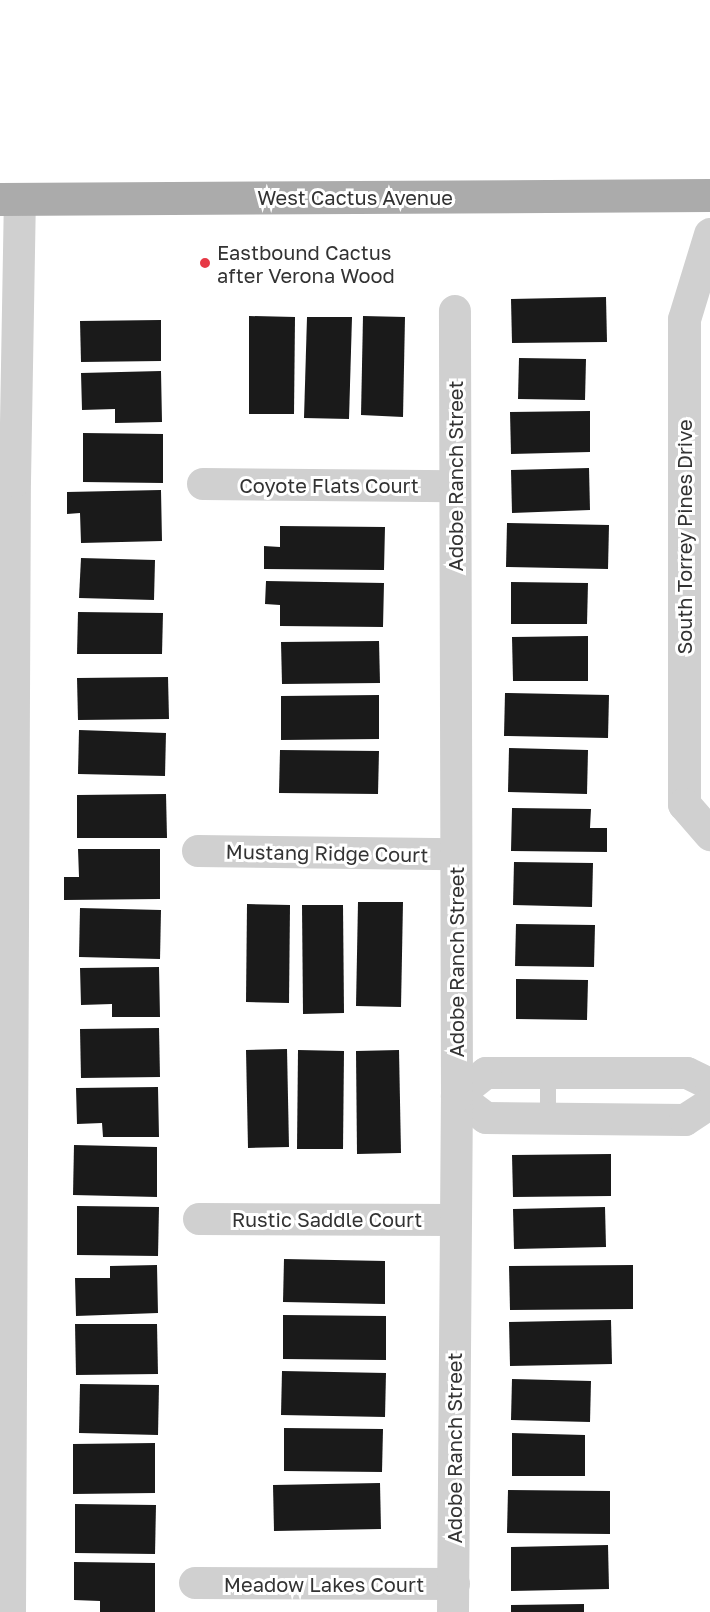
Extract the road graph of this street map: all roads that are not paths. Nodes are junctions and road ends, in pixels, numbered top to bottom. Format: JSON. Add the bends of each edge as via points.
{"nodes":[{"id":1,"x":710,"y":195,"type":"edge"},
{"id":2,"x":10,"y":199,"type":"edge"},
{"id":3,"x":710,"y":234,"type":"edge"},
{"id":4,"x":455,"y":311,"type":"dead end"},
{"id":5,"x":8,"y":481,"type":"edge"},
{"id":6,"x":203,"y":484,"type":"dead end"},
{"id":7,"x":454,"y":486,"type":"junction"},
{"id":8,"x":7,"y":809,"type":"edge"},
{"id":9,"x":710,"y":834,"type":"edge"},
{"id":10,"x":198,"y":851,"type":"dead end"},
{"id":11,"x":455,"y":855,"type":"junction"},
{"id":12,"x":548,"y":1074,"type":"junction"},
{"id":13,"x":710,"y":1084,"type":"edge"},
{"id":14,"x":457,"y":1096,"type":"junction"},
{"id":15,"x":710,"y":1104,"type":"edge"},
{"id":16,"x":548,"y":1119,"type":"junction"},
{"id":17,"x":6,"y":1139,"type":"edge"},
{"id":18,"x":199,"y":1219,"type":"dead end"},
{"id":19,"x":455,"y":1220,"type":"junction"},
{"id":20,"x":6,"y":1465,"type":"edge"},
{"id":21,"x":195,"y":1583,"type":"dead end"},
{"id":22,"x":453,"y":1598,"type":"edge"},
{"id":23,"x":10,"y":1612,"type":"edge"}],
"edges":[{"from":1,"to":2,"type":"main road","name":"West Cactus Avenue"},
{"from":2,"to":5,"type":"street"},
{"from":3,"to":9,"type":"street","name":"South Torrey Pines Drive","via":[[684,320],[684,804]]},
{"from":4,"to":7,"type":"street","name":"Adobe Ranch Street"},
{"from":5,"to":8,"type":"street"},
{"from":6,"to":7,"type":"street","name":"Coyote Flats Court"},
{"from":7,"to":11,"type":"street","name":"Adobe Ranch Street"},
{"from":8,"to":17,"type":"street"},
{"from":10,"to":11,"type":"street","name":"Mustang Ridge Court"},
{"from":11,"to":14,"type":"street","name":"Adobe Ranch Street"},
{"from":12,"to":13,"type":"street","via":[[687,1073]]},
{"from":12,"to":14,"type":"street","via":[[486,1073]]},
{"from":12,"to":16,"type":"lane"},
{"from":14,"to":16,"type":"street","via":[[486,1118]]},
{"from":14,"to":19,"type":"street","name":"Adobe Ranch Street"},
{"from":15,"to":16,"type":"street","via":[[685,1120]]},
{"from":17,"to":20,"type":"street"},
{"from":18,"to":19,"type":"street","name":"Rustic Saddle Court"},
{"from":19,"to":22,"type":"street","name":"Adobe Ranch Street"},
{"from":20,"to":23,"type":"street"},
{"from":21,"to":22,"type":"street","name":"Meadow Lakes Court"}]}
